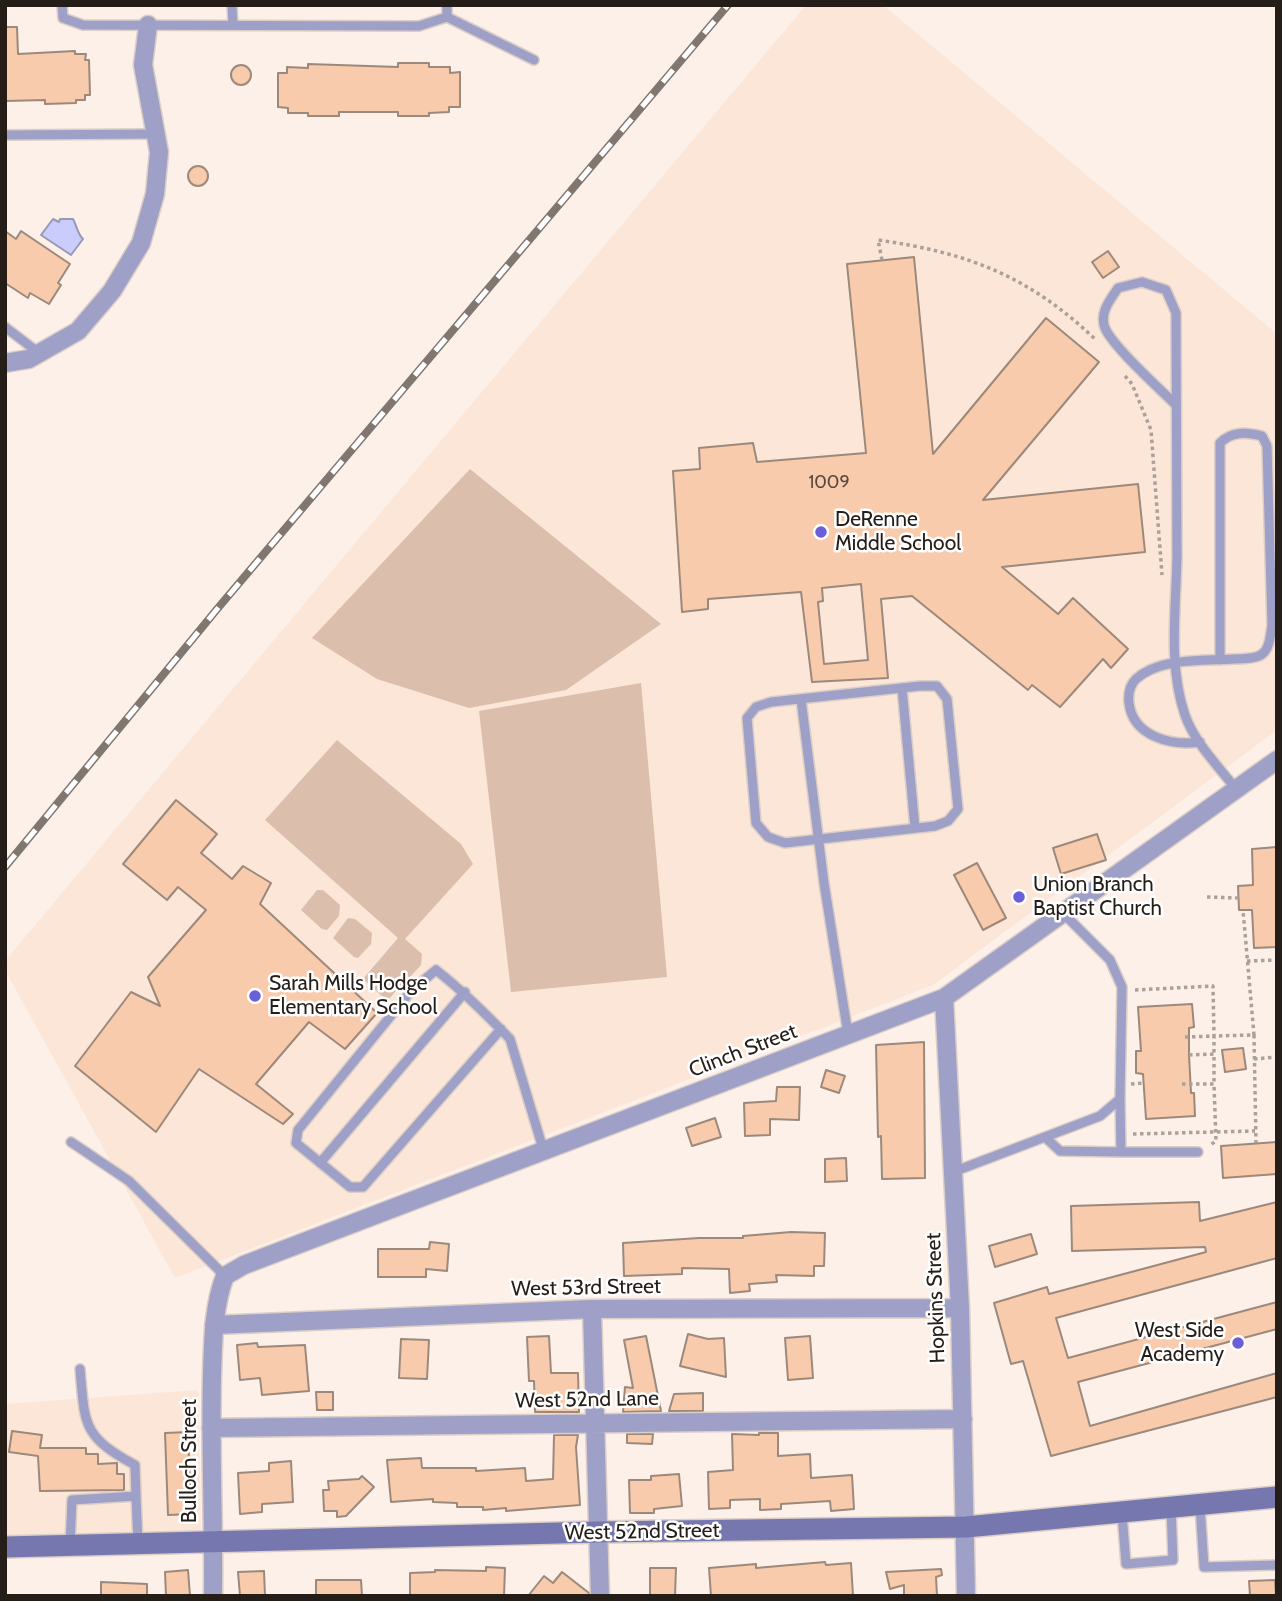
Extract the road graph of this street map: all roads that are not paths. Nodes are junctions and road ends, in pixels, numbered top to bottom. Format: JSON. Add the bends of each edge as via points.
{"nodes":[{"id":1,"x":62,"y":5,"type":"edge"},
{"id":2,"x":232,"y":5,"type":"edge"},
{"id":3,"x":447,"y":5,"type":"edge"},
{"id":4,"x":447,"y":17,"type":"junction"},
{"id":5,"x":148,"y":25,"type":"junction"},
{"id":6,"x":233,"y":25,"type":"junction"},
{"id":7,"x":534,"y":60,"type":"dead end"},
{"id":8,"x":156,"y":134,"type":"junction"},
{"id":9,"x":5,"y":135,"type":"edge"},
{"id":10,"x":5,"y":327,"type":"edge"},
{"id":11,"x":39,"y":353,"type":"junction"},
{"id":12,"x":5,"y":363,"type":"edge"},
{"id":13,"x":1177,"y":405,"type":"junction"},
{"id":14,"x":1220,"y":660,"type":"junction"},
{"id":15,"x":1176,"y":663,"type":"junction"},
{"id":16,"x":902,"y":688,"type":"junction"},
{"id":17,"x":801,"y":699,"type":"junction"},
{"id":18,"x":1200,"y":742,"type":"junction"},
{"id":19,"x":1277,"y":760,"type":"edge"},
{"id":20,"x":1236,"y":789,"type":"junction"},
{"id":21,"x":915,"y":828,"type":"junction"},
{"id":22,"x":819,"y":839,"type":"junction"},
{"id":23,"x":1063,"y":913,"type":"junction"},
{"id":24,"x":465,"y":992,"type":"junction"},
{"id":25,"x":944,"y":999,"type":"junction"},
{"id":26,"x":500,"y":1029,"type":"junction"},
{"id":27,"x":848,"y":1034,"type":"junction"},
{"id":28,"x":1120,"y":1099,"type":"junction"},
{"id":29,"x":1045,"y":1137,"type":"junction"},
{"id":30,"x":71,"y":1142,"type":"dead end"},
{"id":31,"x":544,"y":1152,"type":"junction"},
{"id":32,"x":1121,"y":1152,"type":"junction"},
{"id":33,"x":1198,"y":1152,"type":"road end"},
{"id":34,"x":320,"y":1163,"type":"junction"},
{"id":35,"x":953,"y":1172,"type":"junction"},
{"id":36,"x":225,"y":1276,"type":"junction"},
{"id":37,"x":960,"y":1308,"type":"junction"},
{"id":38,"x":592,"y":1309,"type":"junction"},
{"id":39,"x":214,"y":1325,"type":"junction"},
{"id":40,"x":80,"y":1368,"type":"dead end"},
{"id":41,"x":963,"y":1419,"type":"junction"},
{"id":42,"x":595,"y":1423,"type":"junction"},
{"id":43,"x":211,"y":1428,"type":"junction"},
{"id":44,"x":136,"y":1496,"type":"junction"},
{"id":45,"x":1277,"y":1497,"type":"edge"},
{"id":46,"x":1200,"y":1504,"type":"junction"},
{"id":47,"x":1171,"y":1508,"type":"junction"},
{"id":48,"x":1122,"y":1513,"type":"junction"},
{"id":49,"x":966,"y":1527,"type":"junction"},
{"id":50,"x":598,"y":1532,"type":"junction"},
{"id":51,"x":214,"y":1543,"type":"junction"},
{"id":52,"x":138,"y":1544,"type":"junction"},
{"id":53,"x":70,"y":1546,"type":"junction"},
{"id":54,"x":5,"y":1547,"type":"edge"},
{"id":55,"x":1277,"y":1565,"type":"edge"},
{"id":56,"x":213,"y":1596,"type":"edge"},
{"id":57,"x":600,"y":1596,"type":"edge"},
{"id":58,"x":966,"y":1596,"type":"edge"}],
"edges":[{"from":1,"to":5,"type":"lane","via":[[63,18],[83,25]]},
{"from":2,"to":6,"type":"lane"},
{"from":3,"to":4,"type":"lane"},
{"from":4,"to":6,"type":"lane","via":[[419,26]]},
{"from":4,"to":7,"type":"lane"},
{"from":5,"to":6,"type":"lane"},
{"from":5,"to":8,"type":"street","via":[[143,65]]},
{"from":8,"to":9,"type":"lane"},
{"from":8,"to":11,"type":"street","via":[[155,194],[141,243],[112,290],[78,331]]},
{"from":10,"to":11,"type":"lane"},
{"from":11,"to":12,"type":"street"},
{"from":13,"to":13,"type":"lane","via":[[1176,313],[1166,290],[1142,282],[1118,288],[1104,309],[1105,328]]},
{"from":13,"to":15,"type":"lane"},
{"from":14,"to":14,"type":"lane","via":[[1260,655],[1268,646],[1272,626],[1267,446],[1262,436],[1247,432],[1228,435],[1220,443]]},
{"from":14,"to":15,"type":"lane"},
{"from":15,"to":18,"type":"lane","via":[[1176,685],[1186,719]]},
{"from":15,"to":18,"type":"lane","via":[[1134,680],[1128,693],[1130,710],[1138,725],[1155,737],[1181,745]]},
{"from":16,"to":17,"type":"lane"},
{"from":16,"to":21,"type":"lane"},
{"from":16,"to":21,"type":"lane","via":[[937,686],[947,699],[958,809],[948,821]]},
{"from":17,"to":22,"type":"lane"},
{"from":17,"to":22,"type":"lane","via":[[756,707],[747,718],[756,823],[768,837],[785,844]]},
{"from":18,"to":20,"type":"lane"},
{"from":19,"to":20,"type":"street","name":"Clinch Street"},
{"from":20,"to":23,"type":"street","name":"Clinch Street"},
{"from":21,"to":22,"type":"lane"},
{"from":22,"to":27,"type":"lane"},
{"from":23,"to":25,"type":"street","name":"Clinch Street"},
{"from":23,"to":28,"type":"lane","via":[[1110,960],[1123,991]]},
{"from":24,"to":26,"type":"lane"},
{"from":24,"to":34,"type":"lane"},
{"from":24,"to":34,"type":"lane","via":[[436,970],[411,991],[298,1130],[296,1143]]},
{"from":25,"to":27,"type":"street","name":"Clinch Street"},
{"from":25,"to":35,"type":"street","name":"Hopkins Street"},
{"from":26,"to":31,"type":"lane","via":[[510,1039]]},
{"from":26,"to":34,"type":"lane","via":[[363,1187],[350,1187]]},
{"from":27,"to":31,"type":"street","name":"Clinch Street"},
{"from":28,"to":29,"type":"lane","via":[[1100,1116]]},
{"from":28,"to":32,"type":"lane"},
{"from":29,"to":32,"type":"lane","via":[[1060,1151]]},
{"from":29,"to":35,"type":"lane"},
{"from":30,"to":36,"type":"lane","via":[[129,1181]]},
{"from":31,"to":36,"type":"street","name":"Clinch Street"},
{"from":32,"to":33,"type":"lane"},
{"from":35,"to":37,"type":"street","name":"Hopkins Street"},
{"from":36,"to":39,"type":"street"},
{"from":37,"to":38,"type":"street","name":"West 53rd Street"},
{"from":37,"to":41,"type":"street","name":"Hopkins Street"},
{"from":38,"to":39,"type":"street","name":"West 53rd Street"},
{"from":38,"to":42,"type":"street"},
{"from":39,"to":43,"type":"street","name":"Bulloch Street"},
{"from":40,"to":44,"type":"lane","via":[[85,1421],[103,1447],[135,1465]]},
{"from":41,"to":42,"type":"street","name":"West 52nd Lane"},
{"from":41,"to":49,"type":"street","name":"Hopkins Street"},
{"from":42,"to":43,"type":"street","name":"West 52nd Lane"},
{"from":42,"to":50,"type":"street"},
{"from":43,"to":51,"type":"street","name":"Bulloch Street"},
{"from":44,"to":52,"type":"lane"},
{"from":44,"to":53,"type":"lane","via":[[72,1500]]},
{"from":45,"to":46,"type":"main road","name":"West 52nd Street"},
{"from":46,"to":47,"type":"main road","name":"West 52nd Street"},
{"from":46,"to":55,"type":"lane","via":[[1204,1567]]},
{"from":47,"to":48,"type":"main road","name":"West 52nd Street"},
{"from":47,"to":48,"type":"lane","via":[[1173,1560],[1126,1564]]},
{"from":48,"to":49,"type":"main road","name":"West 52nd Street"},
{"from":49,"to":50,"type":"main road","name":"West 52nd Street"},
{"from":49,"to":58,"type":"street","name":"Hopkins Street"},
{"from":50,"to":51,"type":"main road","name":"West 52nd Street"},
{"from":50,"to":57,"type":"street"},
{"from":51,"to":52,"type":"main road","name":"West 52nd Street"},
{"from":51,"to":56,"type":"street","name":"Bulloch Street"},
{"from":52,"to":53,"type":"main road","name":"West 52nd Street"},
{"from":53,"to":54,"type":"main road","name":"West 52nd Street"}]}
